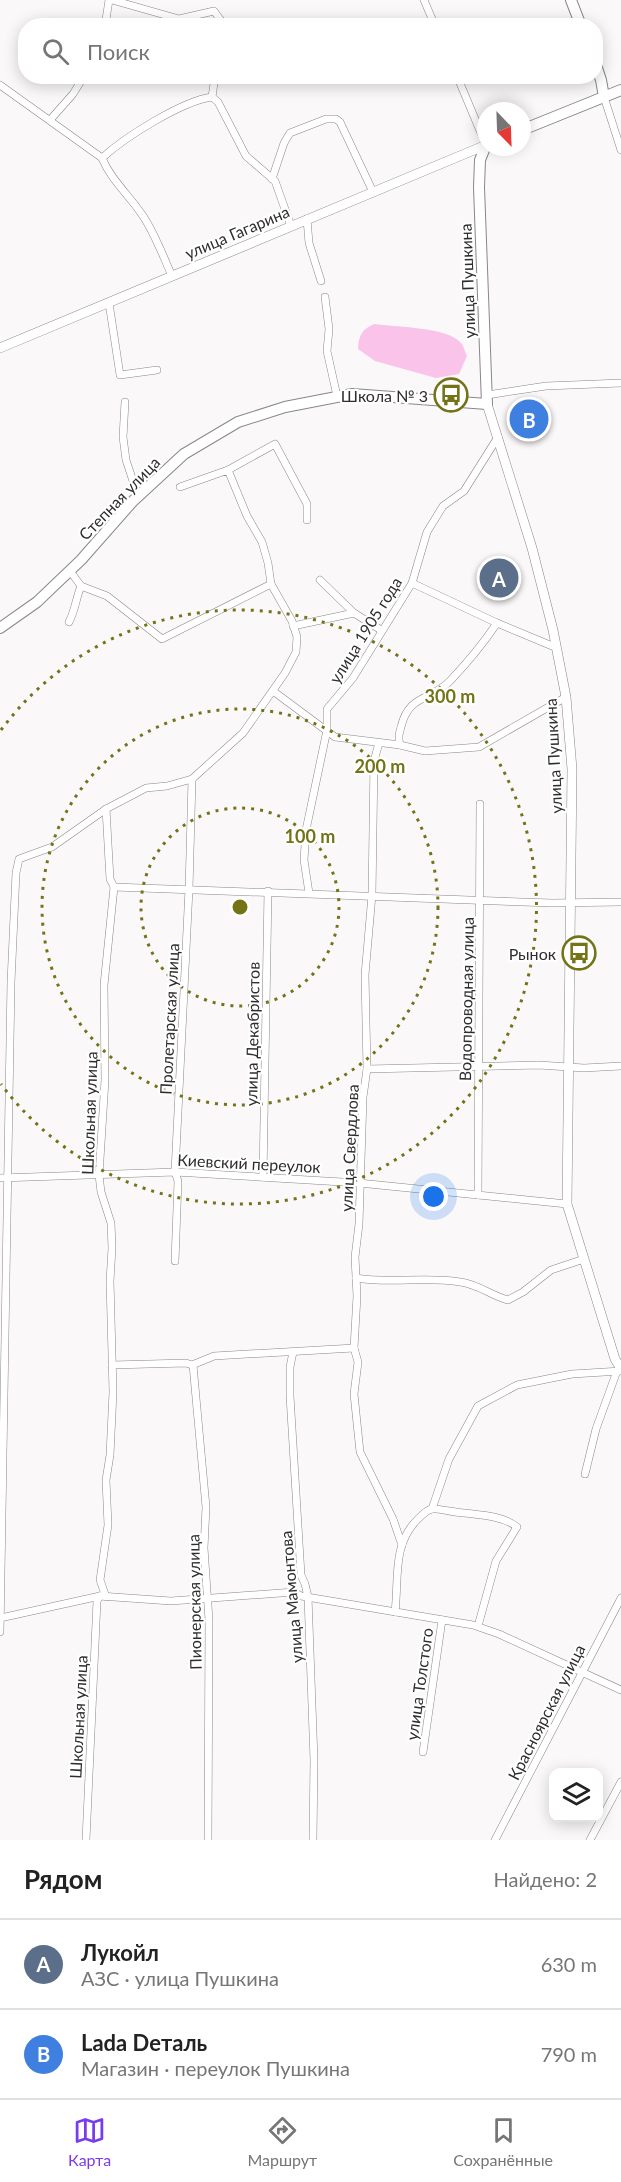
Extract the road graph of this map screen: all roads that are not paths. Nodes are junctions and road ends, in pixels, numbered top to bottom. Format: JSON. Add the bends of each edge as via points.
{"nodes":[{"id":1,"x":110,"y":0,"type":"edge"},
{"id":2,"x":424,"y":0,"type":"edge"},
{"id":3,"x":571,"y":0,"type":"edge"},
{"id":4,"x":107,"y":18,"type":"edge"},
{"id":5,"x":175,"y":18,"type":"edge"},
{"id":6,"x":183,"y":18,"type":"edge"},
{"id":7,"x":219,"y":18,"type":"edge"},
{"id":8,"x":432,"y":18,"type":"edge"},
{"id":9,"x":578,"y":18,"type":"edge"},
{"id":10,"x":79,"y":84,"type":"edge"},
{"id":11,"x":214,"y":84,"type":"edge"},
{"id":12,"x":460,"y":84,"type":"edge"},
{"id":13,"x":602,"y":84,"type":"edge"},
{"id":14,"x":0,"y":85,"type":"edge"},
{"id":15,"x":621,"y":90,"type":"edge"},
{"id":16,"x":212,"y":97,"type":"junction"},
{"id":17,"x":604,"y":97,"type":"junction"},
{"id":18,"x":50,"y":120,"type":"junction"},
{"id":19,"x":477,"y":124,"type":"edge"},
{"id":20,"x":531,"y":126,"type":"edge"},
{"id":21,"x":477,"y":149,"type":"edge"},
{"id":22,"x":621,"y":150,"type":"edge"},
{"id":23,"x":482,"y":156,"type":"edge"},
{"id":24,"x":102,"y":158,"type":"junction"},
{"id":25,"x":272,"y":178,"type":"junction"},
{"id":26,"x":373,"y":192,"type":"junction"},
{"id":27,"x":307,"y":219,"type":"junction"},
{"id":28,"x":291,"y":226,"type":"junction"},
{"id":29,"x":172,"y":276,"type":"junction"},
{"id":30,"x":321,"y":281,"type":"dead end"},
{"id":31,"x":325,"y":297,"type":"dead end"},
{"id":32,"x":109,"y":303,"type":"junction"},
{"id":33,"x":0,"y":348,"type":"edge"},
{"id":34,"x":157,"y":370,"type":"dead end"},
{"id":35,"x":621,"y":383,"type":"edge"},
{"id":36,"x":337,"y":396,"type":"junction"},
{"id":37,"x":487,"y":400,"type":"junction"},
{"id":38,"x":125,"y":402,"type":"dead end"},
{"id":39,"x":498,"y":437,"type":"junction"},
{"id":40,"x":228,"y":470,"type":"junction"},
{"id":41,"x":180,"y":487,"type":"dead end"},
{"id":42,"x":138,"y":496,"type":"junction"},
{"id":43,"x":307,"y":520,"type":"dead end"},
{"id":44,"x":70,"y":571,"type":"junction"},
{"id":45,"x":320,"y":580,"type":"dead end"},
{"id":46,"x":412,"y":583,"type":"junction"},
{"id":47,"x":272,"y":584,"type":"junction"},
{"id":48,"x":81,"y":586,"type":"junction"},
{"id":49,"x":354,"y":613,"type":"junction"},
{"id":50,"x":69,"y":622,"type":"dead end"},
{"id":51,"x":497,"y":623,"type":"junction"},
{"id":52,"x":292,"y":624,"type":"junction"},
{"id":53,"x":0,"y":628,"type":"edge"},
{"id":54,"x":381,"y":630,"type":"junction"},
{"id":55,"x":557,"y":648,"type":"junction"},
{"id":56,"x":273,"y":691,"type":"junction"},
{"id":57,"x":566,"y":697,"type":"junction"},
{"id":58,"x":327,"y":730,"type":"junction"},
{"id":59,"x":379,"y":743,"type":"junction"},
{"id":60,"x":400,"y":745,"type":"junction"},
{"id":61,"x":192,"y":779,"type":"junction"},
{"id":62,"x":480,"y":804,"type":"dead end"},
{"id":63,"x":106,"y":809,"type":"junction"},
{"id":64,"x":114,"y":886,"type":"junction"},
{"id":65,"x":189,"y":889,"type":"junction"},
{"id":66,"x":268,"y":891,"type":"junction"},
{"id":67,"x":309,"y":893,"type":"junction"},
{"id":68,"x":372,"y":895,"type":"junction"},
{"id":69,"x":480,"y":899,"type":"junction"},
{"id":70,"x":571,"y":901,"type":"junction"},
{"id":71,"x":621,"y":902,"type":"edge"},
{"id":72,"x":568,"y":1066,"type":"junction"},
{"id":73,"x":621,"y":1066,"type":"edge"},
{"id":74,"x":479,"y":1068,"type":"junction"},
{"id":75,"x":367,"y":1069,"type":"junction"},
{"id":76,"x":175,"y":1172,"type":"junction"},
{"id":77,"x":99,"y":1175,"type":"junction"},
{"id":78,"x":9,"y":1177,"type":"junction"},
{"id":79,"x":263,"y":1177,"type":"junction"},
{"id":80,"x":0,"y":1178,"type":"edge"},
{"id":81,"x":359,"y":1183,"type":"junction"},
{"id":82,"x":478,"y":1195,"type":"junction"},
{"id":83,"x":567,"y":1204,"type":"junction"},
{"id":84,"x":584,"y":1259,"type":"junction"},
{"id":85,"x":175,"y":1261,"type":"dead end"},
{"id":86,"x":356,"y":1278,"type":"junction"},
{"id":87,"x":354,"y":1348,"type":"junction"},
{"id":88,"x":293,"y":1352,"type":"junction"},
{"id":89,"x":112,"y":1365,"type":"junction"},
{"id":90,"x":193,"y":1365,"type":"junction"},
{"id":91,"x":620,"y":1370,"type":"edge"},
{"id":92,"x":585,"y":1474,"type":"dead end"},
{"id":93,"x":432,"y":1509,"type":"junction"},
{"id":94,"x":402,"y":1545,"type":"junction"},
{"id":95,"x":103,"y":1596,"type":"junction"},
{"id":96,"x":207,"y":1597,"type":"junction"},
{"id":97,"x":308,"y":1597,"type":"junction"},
{"id":98,"x":621,"y":1598,"type":"edge"},
{"id":99,"x":395,"y":1612,"type":"junction"},
{"id":100,"x":0,"y":1618,"type":"edge"},
{"id":101,"x":442,"y":1620,"type":"junction"},
{"id":102,"x":478,"y":1626,"type":"junction"},
{"id":103,"x":0,"y":1632,"type":"edge"},
{"id":104,"x":581,"y":1672,"type":"junction"},
{"id":105,"x":621,"y":1690,"type":"edge"},
{"id":106,"x":423,"y":1752,"type":"dead end"},
{"id":107,"x":621,"y":1782,"type":"edge"},
{"id":108,"x":86,"y":1840,"type":"edge"},
{"id":109,"x":208,"y":1840,"type":"edge"},
{"id":110,"x":313,"y":1840,"type":"edge"},
{"id":111,"x":495,"y":1840,"type":"edge"},
{"id":112,"x":590,"y":1840,"type":"edge"}],
"edges":[{"from":1,"to":4,"type":"street"},
{"from":1,"to":5,"type":"street"},
{"from":2,"to":8,"type":"street"},
{"from":3,"to":9,"type":"main road"},
{"from":6,"to":7,"type":"street","via":[[214,11]]},
{"from":10,"to":18,"type":"street"},
{"from":11,"to":16,"type":"street"},
{"from":12,"to":19,"type":"street"},
{"from":13,"to":17,"type":"main road"},
{"from":14,"to":18,"type":"street"},
{"from":15,"to":17,"type":"main road"},
{"from":16,"to":24,"type":"street","via":[[196,99],[136,133]]},
{"from":16,"to":25,"type":"street","via":[[246,156]]},
{"from":17,"to":20,"type":"main road"},
{"from":17,"to":22,"type":"street"},
{"from":18,"to":24,"type":"street"},
{"from":21,"to":26,"type":"street","name":"улица Гагарина"},
{"from":23,"to":37,"type":"main road","name":"улица Пушкина","via":[[479,187]]},
{"from":24,"to":29,"type":"street","via":[[107,171],[144,218]]},
{"from":25,"to":26,"type":"street","via":[[290,133],[336,119]]},
{"from":25,"to":28,"type":"street"},
{"from":26,"to":27,"type":"street","name":"улица Гагарина"},
{"from":27,"to":28,"type":"street","name":"улица Гагарина"},
{"from":27,"to":30,"type":"street","via":[[309,243]]},
{"from":28,"to":29,"type":"street","name":"улица Гагарина"},
{"from":29,"to":32,"type":"street","name":"улица Гагарина"},
{"from":31,"to":36,"type":"street","via":[[327,351]]},
{"from":32,"to":33,"type":"street","name":"улица Гагарина"},
{"from":32,"to":34,"type":"street","via":[[120,375]]},
{"from":35,"to":37,"type":"street","via":[[531,387]]},
{"from":36,"to":37,"type":"main road","name":"Степная улица","via":[[384,395],[440,402]]},
{"from":36,"to":42,"type":"main road","name":"Степная улица","via":[[285,406],[238,422],[184,454]]},
{"from":37,"to":39,"type":"street","name":"улица Пушкина"},
{"from":38,"to":42,"type":"street","via":[[126,460]]},
{"from":39,"to":46,"type":"street","name":"улица 1905 года","via":[[473,479],[443,506],[427,532]]},
{"from":39,"to":55,"type":"street","name":"улица Пушкина"},
{"from":40,"to":41,"type":"street"},
{"from":40,"to":43,"type":"street","via":[[275,444],[306,504]]},
{"from":40,"to":47,"type":"street","via":[[262,542]]},
{"from":42,"to":44,"type":"main road","name":"Степная улица"},
{"from":44,"to":48,"type":"street"},
{"from":44,"to":53,"type":"main road","name":"Степная улица","via":[[37,602]]},
{"from":45,"to":49,"type":"street"},
{"from":46,"to":51,"type":"street"},
{"from":46,"to":54,"type":"street","name":"улица 1905 года"},
{"from":47,"to":48,"type":"street","via":[[162,639],[107,596]]},
{"from":47,"to":52,"type":"street"},
{"from":48,"to":50,"type":"street"},
{"from":49,"to":52,"type":"street"},
{"from":49,"to":54,"type":"street"},
{"from":51,"to":55,"type":"street"},
{"from":51,"to":60,"type":"street","via":[[447,684],[416,701],[404,714]]},
{"from":52,"to":56,"type":"street","via":[[297,637],[296,652]]},
{"from":54,"to":58,"type":"street","name":"улица 1905 года","via":[[353,678],[327,709]]},
{"from":55,"to":57,"type":"street","name":"улица Пушкина"},
{"from":56,"to":58,"type":"street"},
{"from":56,"to":61,"type":"street","via":[[243,734]]},
{"from":57,"to":60,"type":"street","via":[[479,747],[425,751]]},
{"from":57,"to":70,"type":"street","name":"улица Пушкина","via":[[572,769]]},
{"from":58,"to":59,"type":"street","via":[[335,737]]},
{"from":58,"to":67,"type":"street","name":"улица 1905 года","via":[[306,830],[304,860]]},
{"from":59,"to":60,"type":"street"},
{"from":59,"to":68,"type":"street","name":"улица Свердлова","via":[[374,761]]},
{"from":61,"to":63,"type":"street","via":[[146,788]]},
{"from":61,"to":65,"type":"street","name":"Пролетарская улица"},
{"from":62,"to":69,"type":"street","name":"Водопроводная улица"},
{"from":63,"to":64,"type":"street","name":"Школьная улица","via":[[110,879]]},
{"from":63,"to":78,"type":"street","via":[[52,847],[20,858],[16,873]]},
{"from":64,"to":65,"type":"street"},
{"from":64,"to":77,"type":"street","name":"Школьная улица","via":[[104,985],[105,1080]]},
{"from":65,"to":66,"type":"street"},
{"from":65,"to":76,"type":"street","name":"Пролетарская улица"},
{"from":66,"to":67,"type":"street"},
{"from":66,"to":79,"type":"street","name":"улица Декабристов"},
{"from":67,"to":68,"type":"street"},
{"from":68,"to":69,"type":"street"},
{"from":68,"to":75,"type":"street","name":"улица Свердлова","via":[[365,975]]},
{"from":69,"to":70,"type":"street"},
{"from":69,"to":74,"type":"street","name":"Водопроводная улица"},
{"from":70,"to":71,"type":"street"},
{"from":70,"to":72,"type":"street","name":"улица Пушкина"},
{"from":72,"to":73,"type":"street"},
{"from":72,"to":74,"type":"street"},
{"from":72,"to":83,"type":"street","name":"улица Пушкина"},
{"from":74,"to":75,"type":"street"},
{"from":74,"to":82,"type":"street","name":"Водопроводная улица"},
{"from":75,"to":81,"type":"street","name":"улица Свердлова"},
{"from":76,"to":77,"type":"street","name":"Киевский переулок"},
{"from":76,"to":79,"type":"street","name":"Киевский переулок"},
{"from":76,"to":85,"type":"street","name":"Пролетарская улица"},
{"from":77,"to":78,"type":"street","name":"Киевский переулок"},
{"from":77,"to":89,"type":"street","name":"Школьная улица","via":[[111,1223]]},
{"from":78,"to":80,"type":"street","name":"Киевский переулок"},
{"from":78,"to":100,"type":"street"},
{"from":79,"to":81,"type":"street","name":"Киевский переулок"},
{"from":81,"to":82,"type":"street","name":"Киевский переулок"},
{"from":81,"to":86,"type":"street","name":"улица Свердлова"},
{"from":82,"to":83,"type":"street","name":"Киевский переулок"},
{"from":83,"to":84,"type":"street","name":"улица Пушкина"},
{"from":84,"to":86,"type":"street","via":[[551,1270],[508,1300],[463,1282]]},
{"from":84,"to":91,"type":"street","name":"улица Пушкина"},
{"from":86,"to":87,"type":"street","name":"улица Свердлова"},
{"from":87,"to":88,"type":"street"},
{"from":87,"to":94,"type":"street","name":"улица Свердлова","via":[[358,1362],[354,1394],[360,1452]]},
{"from":88,"to":90,"type":"street","via":[[214,1356]]},
{"from":88,"to":97,"type":"street","name":"улица Мамонтова","via":[[290,1396],[301,1575]]},
{"from":89,"to":90,"type":"street"},
{"from":89,"to":95,"type":"street","name":"Школьная улица","via":[[106,1480],[108,1525],[100,1580]]},
{"from":90,"to":96,"type":"street","name":"Пионерская улица","via":[[206,1507]]},
{"from":91,"to":92,"type":"street","via":[[596,1429]]},
{"from":91,"to":93,"type":"street","via":[[517,1385],[478,1406],[449,1459]]},
{"from":93,"to":94,"type":"street","via":[[412,1525]]},
{"from":93,"to":102,"type":"street","via":[[479,1515],[517,1527],[496,1561]]},
{"from":94,"to":99,"type":"street","via":[[397,1561]]},
{"from":95,"to":96,"type":"street","via":[[171,1600]]},
{"from":95,"to":100,"type":"street"},
{"from":95,"to":108,"type":"street","name":"Школьная улица","via":[[97,1601]]},
{"from":96,"to":97,"type":"street","via":[[294,1592]]},
{"from":96,"to":109,"type":"street","name":"Пионерская улица"},
{"from":97,"to":99,"type":"street"},
{"from":97,"to":110,"type":"street","name":"улица Мамонтова"},
{"from":98,"to":104,"type":"street","name":"Красноярская улица"},
{"from":99,"to":101,"type":"street"},
{"from":100,"to":103,"type":"street"},
{"from":101,"to":102,"type":"street"},
{"from":101,"to":106,"type":"street","name":"улица Толстого"},
{"from":102,"to":104,"type":"street"},
{"from":104,"to":105,"type":"street"},
{"from":104,"to":111,"type":"street","name":"Красноярская улица"},
{"from":107,"to":112,"type":"street"}]}
